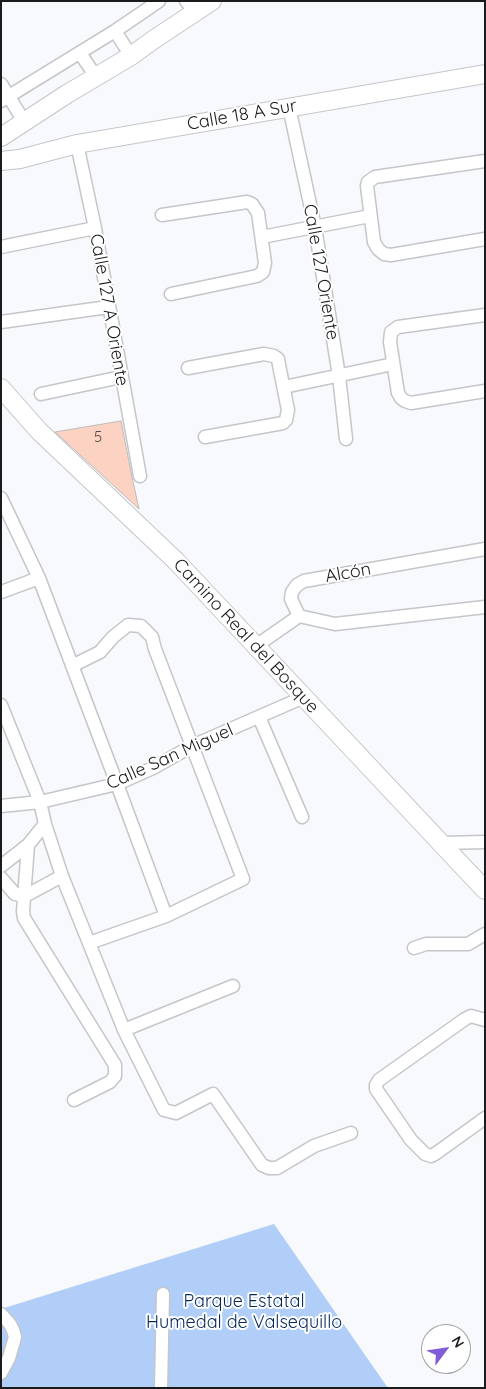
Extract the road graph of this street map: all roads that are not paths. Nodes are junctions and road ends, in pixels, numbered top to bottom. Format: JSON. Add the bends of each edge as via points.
{"nodes":[{"id":1,"x":159,"y":1,"type":"edge"},
{"id":2,"x":212,"y":1,"type":"edge"},
{"id":3,"x":191,"y":7,"type":"edge"},
{"id":4,"x":115,"y":31,"type":"junction"},
{"id":5,"x":80,"y":53,"type":"junction"},
{"id":6,"x":131,"y":56,"type":"junction"},
{"id":7,"x":485,"y":74,"type":"edge"},
{"id":8,"x":96,"y":77,"type":"junction"},
{"id":9,"x":1,"y":84,"type":"edge"},
{"id":10,"x":5,"y":99,"type":"edge"},
{"id":11,"x":290,"y":107,"type":"junction"},
{"id":12,"x":25,"y":123,"type":"junction"},
{"id":13,"x":1,"y":137,"type":"edge"},
{"id":14,"x":77,"y":144,"type":"junction"},
{"id":15,"x":1,"y":160,"type":"edge"},
{"id":16,"x":485,"y":162,"type":"edge"},
{"id":17,"x":162,"y":216,"type":"dead end"},
{"id":18,"x":370,"y":216,"type":"junction"},
{"id":19,"x":315,"y":227,"type":"junction"},
{"id":20,"x":94,"y":228,"type":"junction"},
{"id":21,"x":262,"y":237,"type":"junction"},
{"id":22,"x":485,"y":238,"type":"edge"},
{"id":23,"x":1,"y":246,"type":"edge"},
{"id":24,"x":171,"y":294,"type":"dead end"},
{"id":25,"x":108,"y":307,"type":"junction"},
{"id":26,"x":485,"y":315,"type":"edge"},
{"id":27,"x":1,"y":322,"type":"edge"},
{"id":28,"x":393,"y":364,"type":"junction"},
{"id":29,"x":188,"y":368,"type":"dead end"},
{"id":30,"x":338,"y":376,"type":"junction"},
{"id":31,"x":121,"y":377,"type":"junction"},
{"id":32,"x":284,"y":387,"type":"junction"},
{"id":33,"x":1,"y":388,"type":"edge"},
{"id":34,"x":485,"y":391,"type":"edge"},
{"id":35,"x":41,"y":394,"type":"dead end"},
{"id":36,"x":205,"y":437,"type":"dead end"},
{"id":37,"x":346,"y":439,"type":"dead end"},
{"id":38,"x":140,"y":476,"type":"dead end"},
{"id":39,"x":1,"y":498,"type":"edge"},
{"id":40,"x":485,"y":549,"type":"edge"},
{"id":41,"x":38,"y":578,"type":"junction"},
{"id":42,"x":1,"y":592,"type":"edge"},
{"id":43,"x":485,"y":606,"type":"edge"},
{"id":44,"x":299,"y":616,"type":"junction"},
{"id":45,"x":256,"y":646,"type":"junction"},
{"id":46,"x":72,"y":666,"type":"junction"},
{"id":47,"x":304,"y":697,"type":"junction"},
{"id":48,"x":1,"y":705,"type":"edge"},
{"id":49,"x":259,"y":717,"type":"junction"},
{"id":50,"x":192,"y":746,"type":"junction"},
{"id":51,"x":117,"y":784,"type":"junction"},
{"id":52,"x":40,"y":802,"type":"junction"},
{"id":53,"x":1,"y":806,"type":"edge"},
{"id":54,"x":302,"y":817,"type":"dead end"},
{"id":55,"x":45,"y":824,"type":"junction"},
{"id":56,"x":485,"y":842,"type":"edge"},
{"id":57,"x":442,"y":843,"type":"junction"},
{"id":58,"x":28,"y":846,"type":"junction"},
{"id":59,"x":1,"y":866,"type":"edge"},
{"id":60,"x":62,"y":876,"type":"junction"},
{"id":61,"x":1,"y":878,"type":"edge"},
{"id":62,"x":485,"y":890,"type":"edge"},
{"id":63,"x":25,"y":896,"type":"junction"},
{"id":64,"x":166,"y":916,"type":"junction"},
{"id":65,"x":485,"y":934,"type":"edge"},
{"id":66,"x":89,"y":943,"type":"junction"},
{"id":67,"x":414,"y":948,"type":"dead end"},
{"id":68,"x":233,"y":986,"type":"dead end"},
{"id":69,"x":485,"y":1020,"type":"edge"},
{"id":70,"x":124,"y":1030,"type":"junction"},
{"id":71,"x":74,"y":1100,"type":"dead end"},
{"id":72,"x":485,"y":1118,"type":"edge"},
{"id":73,"x":351,"y":1133,"type":"dead end"},
{"id":74,"x":164,"y":1294,"type":"dead end"},
{"id":75,"x":1,"y":1314,"type":"edge"},
{"id":76,"x":1,"y":1373,"type":"edge"},
{"id":77,"x":161,"y":1388,"type":"edge"}],
"edges":[{"from":1,"to":4,"type":"street"},
{"from":2,"to":3,"type":"street"},
{"from":3,"to":6,"type":"street"},
{"from":4,"to":5,"type":"street"},
{"from":4,"to":6,"type":"street"},
{"from":5,"to":8,"type":"street"},
{"from":5,"to":10,"type":"street"},
{"from":6,"to":8,"type":"street"},
{"from":7,"to":11,"type":"street","name":"Calle 18 A Sur"},
{"from":8,"to":12,"type":"street"},
{"from":9,"to":10,"type":"street"},
{"from":10,"to":12,"type":"street"},
{"from":11,"to":14,"type":"street","name":"Calle 18 A Sur"},
{"from":11,"to":19,"type":"street","name":"Calle 127 Oriente"},
{"from":12,"to":13,"type":"street"},
{"from":14,"to":15,"type":"street","name":"Calle 18 A Sur","via":[[20,159]]},
{"from":14,"to":20,"type":"street","name":"Calle 127 A Oriente"},
{"from":16,"to":18,"type":"street","via":[[375,177],[367,186]]},
{"from":17,"to":21,"type":"street","via":[[247,202],[258,213]]},
{"from":18,"to":19,"type":"street"},
{"from":18,"to":22,"type":"street","via":[[374,242],[384,254]]},
{"from":19,"to":21,"type":"street"},
{"from":19,"to":30,"type":"street","name":"Calle 127 Oriente"},
{"from":20,"to":23,"type":"street"},
{"from":20,"to":25,"type":"street","name":"Calle 127 A Oriente"},
{"from":21,"to":24,"type":"street","via":[[265,268],[257,276]]},
{"from":25,"to":27,"type":"street"},
{"from":25,"to":31,"type":"street","name":"Calle 127 A Oriente"},
{"from":26,"to":28,"type":"street","via":[[394,329],[390,336]]},
{"from":28,"to":30,"type":"street"},
{"from":28,"to":34,"type":"street","via":[[398,393],[411,403]]},
{"from":29,"to":32,"type":"street","via":[[269,354],[278,359]]},
{"from":30,"to":32,"type":"street"},
{"from":30,"to":37,"type":"street","name":"Calle 127 Oriente"},
{"from":31,"to":35,"type":"street"},
{"from":31,"to":38,"type":"street","name":"Calle 127 A Oriente"},
{"from":32,"to":36,"type":"street","via":[[288,410],[283,423]]},
{"from":33,"to":45,"type":"street","name":"Camino Real del Bosque","via":[[39,431],[176,561]]},
{"from":39,"to":41,"type":"street"},
{"from":40,"to":44,"type":"street","name":"Alcón","via":[[304,581],[292,592],[291,599]]},
{"from":41,"to":42,"type":"street"},
{"from":41,"to":46,"type":"street"},
{"from":43,"to":44,"type":"street","via":[[335,624]]},
{"from":44,"to":45,"type":"street"},
{"from":45,"to":47,"type":"street","name":"Camino Real del Bosque"},
{"from":46,"to":50,"type":"street","via":[[100,652],[128,625],[141,626],[152,637]]},
{"from":46,"to":51,"type":"street"},
{"from":47,"to":49,"type":"street","name":"Calle San Miguel"},
{"from":47,"to":57,"type":"street","name":"Camino Real del Bosque"},
{"from":48,"to":52,"type":"street"},
{"from":49,"to":50,"type":"street","name":"Calle San Miguel"},
{"from":49,"to":54,"type":"street"},
{"from":50,"to":51,"type":"street","name":"Calle San Miguel"},
{"from":50,"to":64,"type":"street","via":[[243,879]]},
{"from":51,"to":52,"type":"street","name":"Calle San Miguel"},
{"from":51,"to":64,"type":"street"},
{"from":52,"to":53,"type":"street","name":"Calle San Miguel"},
{"from":52,"to":55,"type":"street"},
{"from":55,"to":58,"type":"street"},
{"from":55,"to":60,"type":"street"},
{"from":56,"to":57,"type":"street"},
{"from":57,"to":62,"type":"street","name":"Camino Real del Bosque"},
{"from":58,"to":59,"type":"street"},
{"from":58,"to":63,"type":"street"},
{"from":60,"to":63,"type":"street"},
{"from":60,"to":66,"type":"street"},
{"from":61,"to":63,"type":"street","via":[[14,894]]},
{"from":63,"to":71,"type":"street","via":[[24,918],[115,1065],[115,1076],[110,1082]]},
{"from":64,"to":66,"type":"street"},
{"from":65,"to":67,"type":"street","via":[[468,944],[426,944]]},
{"from":66,"to":70,"type":"street"},
{"from":68,"to":70,"type":"street"},
{"from":69,"to":72,"type":"street","via":[[472,1016],[465,1019],[379,1080],[376,1090],[411,1140],[431,1156]]},
{"from":70,"to":73,"type":"street","via":[[164,1110],[176,1113],[213,1094],[265,1168],[277,1168],[314,1146]]},
{"from":74,"to":77,"type":"street"},
{"from":75,"to":76,"type":"street","via":[[14,1330],[10,1358]]}]}
